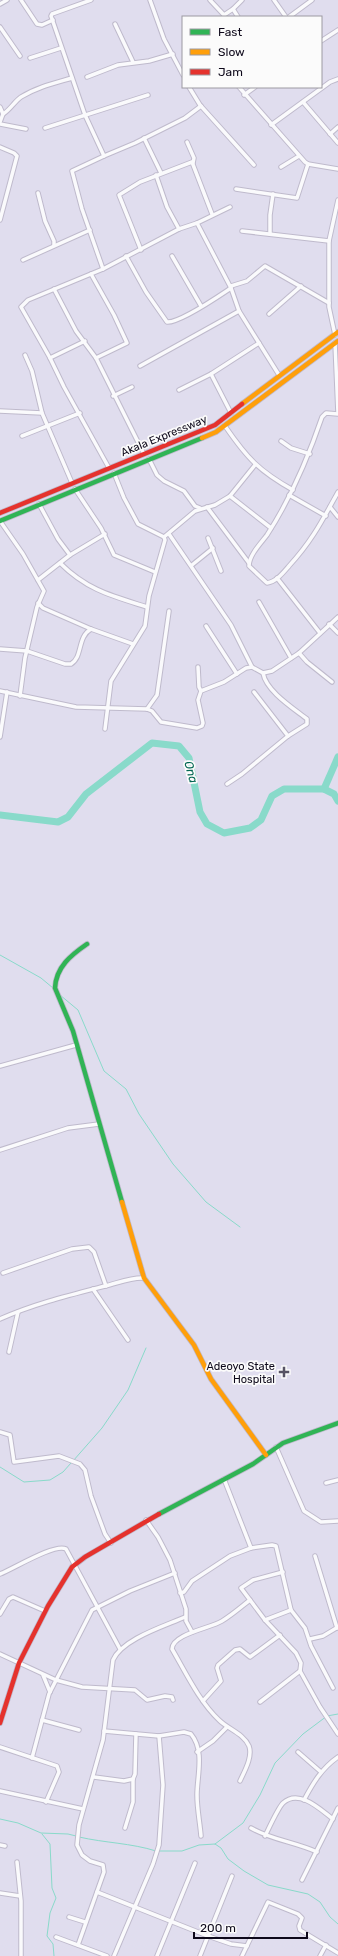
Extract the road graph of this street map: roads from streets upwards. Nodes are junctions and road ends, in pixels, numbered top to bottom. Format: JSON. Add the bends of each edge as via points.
{"nodes":[{"id":1,"x":7,"y":0,"type":"edge"},
{"id":2,"x":21,"y":0,"type":"edge"},
{"id":3,"x":91,"y":0,"type":"edge"},
{"id":4,"x":150,"y":0,"type":"edge"},
{"id":5,"x":210,"y":0,"type":"edge"},
{"id":6,"x":242,"y":0,"type":"edge"},
{"id":7,"x":274,"y":0,"type":"edge"},
{"id":8,"x":312,"y":0,"type":"edge"},
{"id":9,"x":0,"y":4,"type":"edge"},
{"id":10,"x":233,"y":9,"type":"junction"},
{"id":11,"x":237,"y":16,"type":"edge"},
{"id":12,"x":285,"y":16,"type":"edge"},
{"id":13,"x":290,"y":16,"type":"edge"},
{"id":14,"x":53,"y":20,"type":"junction"},
{"id":15,"x":115,"y":24,"type":"dead end"},
{"id":16,"x":0,"y":27,"type":"edge"},
{"id":17,"x":338,"y":30,"type":"edge"},
{"id":18,"x":322,"y":40,"type":"edge"},
{"id":19,"x":61,"y":48,"type":"junction"},
{"id":20,"x":173,"y":54,"type":"junction"},
{"id":21,"x":20,"y":56,"type":"dead end"},
{"id":22,"x":30,"y":58,"type":"dead end"},
{"id":23,"x":133,"y":62,"type":"junction"},
{"id":24,"x":182,"y":73,"type":"edge"},
{"id":25,"x":87,"y":77,"type":"dead end"},
{"id":26,"x":72,"y":78,"type":"junction"},
{"id":27,"x":338,"y":79,"type":"edge"},
{"id":28,"x":190,"y":88,"type":"edge"},
{"id":29,"x":240,"y":88,"type":"edge"},
{"id":30,"x":254,"y":88,"type":"edge"},
{"id":31,"x":148,"y":95,"type":"dead end"},
{"id":32,"x":244,"y":95,"type":"junction"},
{"id":33,"x":303,"y":102,"type":"junction"},
{"id":34,"x":201,"y":106,"type":"junction"},
{"id":35,"x":0,"y":107,"type":"edge"},
{"id":36,"x":3,"y":114,"type":"junction"},
{"id":37,"x":85,"y":115,"type":"junction"},
{"id":38,"x":0,"y":123,"type":"edge"},
{"id":39,"x":271,"y":125,"type":"junction"},
{"id":40,"x":338,"y":127,"type":"edge"},
{"id":41,"x":45,"y":128,"type":"dead end"},
{"id":42,"x":26,"y":129,"type":"dead end"},
{"id":43,"x":330,"y":134,"type":"junction"},
{"id":44,"x":144,"y":138,"type":"junction"},
{"id":45,"x":187,"y":142,"type":"dead end"},
{"id":46,"x":338,"y":143,"type":"edge"},
{"id":47,"x":0,"y":148,"type":"edge"},
{"id":48,"x":104,"y":156,"type":"junction"},
{"id":49,"x":299,"y":156,"type":"junction"},
{"id":50,"x":193,"y":163,"type":"junction"},
{"id":51,"x":308,"y":164,"type":"junction"},
{"id":52,"x":254,"y":166,"type":"dead end"},
{"id":53,"x":281,"y":168,"type":"dead end"},
{"id":54,"x":338,"y":169,"type":"edge"},
{"id":55,"x":161,"y":173,"type":"junction"},
{"id":56,"x":156,"y":175,"type":"junction"},
{"id":57,"x":236,"y":190,"type":"dead end"},
{"id":58,"x":38,"y":193,"type":"dead end"},
{"id":59,"x":273,"y":194,"type":"junction"},
{"id":60,"x":338,"y":200,"type":"edge"},
{"id":61,"x":230,"y":207,"type":"dead end"},
{"id":62,"x":212,"y":214,"type":"junction"},
{"id":63,"x":0,"y":220,"type":"edge"},
{"id":64,"x":196,"y":223,"type":"junction"},
{"id":65,"x":179,"y":229,"type":"junction"},
{"id":66,"x":90,"y":230,"type":"junction"},
{"id":67,"x":242,"y":231,"type":"dead end"},
{"id":68,"x":270,"y":234,"type":"junction"},
{"id":69,"x":329,"y":241,"type":"junction"},
{"id":70,"x":55,"y":243,"type":"junction"},
{"id":71,"x":141,"y":250,"type":"junction"},
{"id":72,"x":126,"y":256,"type":"junction"},
{"id":73,"x":172,"y":256,"type":"dead end"},
{"id":74,"x":23,"y":260,"type":"dead end"},
{"id":75,"x":103,"y":269,"type":"junction"},
{"id":76,"x":91,"y":274,"type":"junction"},
{"id":77,"x":301,"y":286,"type":"junction"},
{"id":78,"x":231,"y":287,"type":"junction"},
{"id":79,"x":54,"y":289,"type":"junction"},
{"id":80,"x":329,"y":303,"type":"junction"},
{"id":81,"x":201,"y":306,"type":"junction"},
{"id":82,"x":238,"y":311,"type":"junction"},
{"id":83,"x":269,"y":314,"type":"dead end"},
{"id":84,"x":336,"y":334,"type":"edge"},
{"id":85,"x":85,"y":342,"type":"junction"},
{"id":86,"x":336,"y":342,"type":"edge"},
{"id":87,"x":259,"y":343,"type":"junction"},
{"id":88,"x":25,"y":355,"type":"dead end"},
{"id":89,"x":337,"y":355,"type":"edge"},
{"id":90,"x":50,"y":358,"type":"junction"},
{"id":91,"x":96,"y":358,"type":"junction"},
{"id":92,"x":140,"y":366,"type":"dead end"},
{"id":93,"x":211,"y":374,"type":"junction"},
{"id":94,"x":279,"y":375,"type":"junction"},
{"id":95,"x":337,"y":379,"type":"edge"},
{"id":96,"x":132,"y":386,"type":"dead end"},
{"id":97,"x":179,"y":390,"type":"dead end"},
{"id":98,"x":113,"y":396,"type":"junction"},
{"id":99,"x":0,"y":411,"type":"edge"},
{"id":100,"x":42,"y":413,"type":"junction"},
{"id":101,"x":80,"y":413,"type":"junction"},
{"id":102,"x":231,"y":413,"type":"junction"},
{"id":103,"x":338,"y":413,"type":"edge"},
{"id":104,"x":48,"y":426,"type":"junction"},
{"id":105,"x":225,"y":426,"type":"junction"},
{"id":106,"x":22,"y":436,"type":"dead end"},
{"id":107,"x":281,"y":441,"type":"dead end"},
{"id":108,"x":144,"y":454,"type":"junction"},
{"id":109,"x":310,"y":454,"type":"junction"},
{"id":110,"x":149,"y":459,"type":"junction"},
{"id":111,"x":255,"y":465,"type":"junction"},
{"id":112,"x":109,"y":468,"type":"junction"},
{"id":113,"x":114,"y":473,"type":"junction"},
{"id":114,"x":91,"y":476,"type":"junction"},
{"id":115,"x":93,"y":482,"type":"junction"},
{"id":116,"x":72,"y":483,"type":"junction"},
{"id":117,"x":76,"y":490,"type":"junction"},
{"id":118,"x":293,"y":490,"type":"junction"},
{"id":119,"x":338,"y":492,"type":"edge"},
{"id":120,"x":289,"y":495,"type":"junction"},
{"id":121,"x":230,"y":496,"type":"junction"},
{"id":122,"x":39,"y":504,"type":"junction"},
{"id":123,"x":330,"y":507,"type":"junction"},
{"id":124,"x":200,"y":508,"type":"junction"},
{"id":125,"x":207,"y":508,"type":"junction"},
{"id":126,"x":0,"y":513,"type":"edge"},
{"id":127,"x":326,"y":516,"type":"junction"},
{"id":128,"x":338,"y":517,"type":"edge"},
{"id":129,"x":0,"y":521,"type":"edge"},
{"id":130,"x":271,"y":528,"type":"junction"},
{"id":131,"x":105,"y":534,"type":"junction"},
{"id":132,"x":169,"y":534,"type":"junction"},
{"id":133,"x":164,"y":537,"type":"junction"},
{"id":134,"x":208,"y":538,"type":"dead end"},
{"id":135,"x":213,"y":548,"type":"junction"},
{"id":136,"x":70,"y":555,"type":"junction"},
{"id":137,"x":60,"y":563,"type":"junction"},
{"id":138,"x":249,"y":563,"type":"junction"},
{"id":139,"x":192,"y":566,"type":"junction"},
{"id":140,"x":221,"y":571,"type":"dead end"},
{"id":141,"x":155,"y":572,"type":"junction"},
{"id":142,"x":277,"y":578,"type":"junction"},
{"id":143,"x":38,"y":580,"type":"junction"},
{"id":144,"x":259,"y":602,"type":"dead end"},
{"id":145,"x":38,"y":603,"type":"junction"},
{"id":146,"x":147,"y":607,"type":"junction"},
{"id":147,"x":169,"y":611,"type":"dead end"},
{"id":148,"x":338,"y":617,"type":"edge"},
{"id":149,"x":329,"y":624,"type":"junction"},
{"id":150,"x":206,"y":626,"type":"dead end"},
{"id":151,"x":91,"y":630,"type":"junction"},
{"id":152,"x":320,"y":633,"type":"junction"},
{"id":153,"x":338,"y":633,"type":"edge"},
{"id":154,"x":134,"y":644,"type":"junction"},
{"id":155,"x":0,"y":649,"type":"edge"},
{"id":156,"x":27,"y":651,"type":"junction"},
{"id":157,"x":299,"y":653,"type":"junction"},
{"id":158,"x":291,"y":658,"type":"junction"},
{"id":159,"x":198,"y":667,"type":"dead end"},
{"id":160,"x":252,"y":667,"type":"junction"},
{"id":161,"x":263,"y":673,"type":"junction"},
{"id":162,"x":237,"y":674,"type":"junction"},
{"id":163,"x":332,"y":682,"type":"dead end"},
{"id":164,"x":0,"y":691,"type":"edge"},
{"id":165,"x":201,"y":691,"type":"junction"},
{"id":166,"x":7,"y":692,"type":"junction"},
{"id":167,"x":254,"y":692,"type":"dead end"},
{"id":168,"x":20,"y":696,"type":"junction"},
{"id":169,"x":107,"y":708,"type":"junction"},
{"id":170,"x":147,"y":709,"type":"junction"},
{"id":171,"x":105,"y":729,"type":"dead end"},
{"id":172,"x":0,"y":734,"type":"edge"},
{"id":173,"x":288,"y":736,"type":"junction"},
{"id":174,"x":0,"y":737,"type":"edge"},
{"id":175,"x":227,"y":784,"type":"dead end"},
{"id":176,"x":86,"y":944,"type":"dead end"},
{"id":177,"x":76,"y":1045,"type":"junction"},
{"id":178,"x":0,"y":1066,"type":"edge"},
{"id":179,"x":99,"y":1124,"type":"junction"},
{"id":180,"x":0,"y":1150,"type":"edge"},
{"id":181,"x":3,"y":1273,"type":"dead end"},
{"id":182,"x":144,"y":1278,"type":"junction"},
{"id":183,"x":106,"y":1286,"type":"junction"},
{"id":184,"x":92,"y":1289,"type":"junction"},
{"id":185,"x":18,"y":1312,"type":"junction"},
{"id":186,"x":0,"y":1319,"type":"edge"},
{"id":187,"x":128,"y":1340,"type":"dead end"},
{"id":188,"x":9,"y":1352,"type":"dead end"},
{"id":189,"x":338,"y":1423,"type":"edge"},
{"id":190,"x":0,"y":1432,"type":"edge"},
{"id":191,"x":276,"y":1447,"type":"junction"},
{"id":192,"x":266,"y":1455,"type":"junction"},
{"id":193,"x":224,"y":1479,"type":"junction"},
{"id":194,"x":338,"y":1480,"type":"edge"},
{"id":195,"x":326,"y":1483,"type":"dead end"},
{"id":196,"x":146,"y":1520,"type":"junction"},
{"id":197,"x":338,"y":1521,"type":"edge"},
{"id":198,"x":111,"y":1543,"type":"junction"},
{"id":199,"x":251,"y":1548,"type":"junction"},
{"id":200,"x":315,"y":1556,"type":"dead end"},
{"id":201,"x":75,"y":1565,"type":"junction"},
{"id":202,"x":283,"y":1572,"type":"junction"},
{"id":203,"x":175,"y":1573,"type":"junction"},
{"id":204,"x":0,"y":1574,"type":"edge"},
{"id":205,"x":180,"y":1593,"type":"junction"},
{"id":206,"x":250,"y":1600,"type":"junction"},
{"id":207,"x":97,"y":1607,"type":"junction"},
{"id":208,"x":292,"y":1610,"type":"junction"},
{"id":209,"x":45,"y":1612,"type":"junction"},
{"id":210,"x":0,"y":1614,"type":"edge"},
{"id":211,"x":185,"y":1617,"type":"junction"},
{"id":212,"x":265,"y":1620,"type":"junction"},
{"id":213,"x":338,"y":1628,"type":"edge"},
{"id":214,"x":192,"y":1632,"type":"junction"},
{"id":215,"x":280,"y":1635,"type":"junction"},
{"id":216,"x":310,"y":1639,"type":"junction"},
{"id":217,"x":120,"y":1649,"type":"junction"},
{"id":218,"x":0,"y":1654,"type":"edge"},
{"id":219,"x":19,"y":1663,"type":"junction"},
{"id":220,"x":300,"y":1671,"type":"junction"},
{"id":221,"x":43,"y":1675,"type":"junction"},
{"id":222,"x":56,"y":1680,"type":"junction"},
{"id":223,"x":110,"y":1688,"type":"junction"},
{"id":224,"x":333,"y":1688,"type":"dead end"},
{"id":225,"x":50,"y":1692,"type":"junction"},
{"id":226,"x":173,"y":1700,"type":"dead end"},
{"id":227,"x":203,"y":1701,"type":"junction"},
{"id":228,"x":260,"y":1702,"type":"dead end"},
{"id":229,"x":42,"y":1720,"type":"junction"},
{"id":230,"x":0,"y":1723,"type":"edge"},
{"id":231,"x":227,"y":1727,"type":"junction"},
{"id":232,"x":79,"y":1730,"type":"dead end"},
{"id":233,"x":104,"y":1731,"type":"junction"},
{"id":234,"x":136,"y":1734,"type":"junction"},
{"id":235,"x":338,"y":1734,"type":"edge"},
{"id":236,"x":159,"y":1736,"type":"junction"},
{"id":237,"x":195,"y":1745,"type":"junction"},
{"id":238,"x":0,"y":1747,"type":"edge"},
{"id":239,"x":202,"y":1748,"type":"junction"},
{"id":240,"x":198,"y":1752,"type":"junction"},
{"id":241,"x":298,"y":1752,"type":"dead end"},
{"id":242,"x":338,"y":1757,"type":"edge"},
{"id":243,"x":32,"y":1758,"type":"junction"},
{"id":244,"x":321,"y":1772,"type":"junction"},
{"id":245,"x":94,"y":1777,"type":"junction"},
{"id":246,"x":133,"y":1779,"type":"junction"},
{"id":247,"x":240,"y":1781,"type":"dead end"},
{"id":248,"x":0,"y":1791,"type":"edge"},
{"id":249,"x":304,"y":1800,"type":"junction"},
{"id":250,"x":46,"y":1802,"type":"junction"},
{"id":251,"x":338,"y":1808,"type":"edge"},
{"id":252,"x":83,"y":1809,"type":"junction"},
{"id":253,"x":332,"y":1819,"type":"junction"},
{"id":254,"x":126,"y":1828,"type":"dead end"},
{"id":255,"x":251,"y":1828,"type":"dead end"},
{"id":256,"x":201,"y":1836,"type":"dead end"},
{"id":257,"x":265,"y":1836,"type":"junction"},
{"id":258,"x":0,"y":1845,"type":"edge"},
{"id":259,"x":5,"y":1846,"type":"dead end"},
{"id":260,"x":317,"y":1852,"type":"junction"},
{"id":261,"x":17,"y":1862,"type":"dead end"},
{"id":262,"x":195,"y":1863,"type":"dead end"},
{"id":263,"x":232,"y":1876,"type":"dead end"},
{"id":264,"x":302,"y":1880,"type":"dead end"},
{"id":265,"x":97,"y":1892,"type":"junction"},
{"id":266,"x":0,"y":1894,"type":"edge"},
{"id":267,"x":20,"y":1896,"type":"junction"},
{"id":268,"x":135,"y":1906,"type":"junction"},
{"id":269,"x":69,"y":1917,"type":"dead end"},
{"id":270,"x":85,"y":1922,"type":"junction"},
{"id":271,"x":171,"y":1922,"type":"junction"},
{"id":272,"x":208,"y":1936,"type":"junction"},
{"id":273,"x":56,"y":1937,"type":"dead end"},
{"id":274,"x":78,"y":1945,"type":"junction"},
{"id":275,"x":326,"y":1945,"type":"junction"},
{"id":276,"x":247,"y":1946,"type":"junction"},
{"id":277,"x":338,"y":1953,"type":"edge"},
{"id":278,"x":21,"y":1956,"type":"edge"},
{"id":279,"x":108,"y":1956,"type":"edge"},
{"id":280,"x":114,"y":1956,"type":"edge"},
{"id":281,"x":157,"y":1956,"type":"edge"},
{"id":282,"x":200,"y":1956,"type":"edge"},
{"id":283,"x":242,"y":1956,"type":"edge"},
{"id":284,"x":320,"y":1956,"type":"edge"}],
"edges":[{"from":1,"to":9,"type":"street"},
{"from":2,"to":14,"type":"street","via":[[37,24],[42,25]]},
{"from":3,"to":14,"type":"street","via":[[52,14]]},
{"from":4,"to":20,"type":"street","via":[[164,39]]},
{"from":5,"to":10,"type":"street","via":[[222,15]]},
{"from":6,"to":10,"type":"street"},
{"from":7,"to":12,"type":"street"},
{"from":8,"to":13,"type":"street"},
{"from":10,"to":11,"type":"street"},
{"from":14,"to":19,"type":"street"},
{"from":15,"to":23,"type":"street"},
{"from":16,"to":21,"type":"street"},
{"from":17,"to":18,"type":"street"},
{"from":19,"to":22,"type":"street"},
{"from":19,"to":26,"type":"street"},
{"from":20,"to":23,"type":"street","via":[[149,61]]},
{"from":20,"to":24,"type":"street"},
{"from":23,"to":25,"type":"street","via":[[102,70]]},
{"from":26,"to":36,"type":"street","via":[[28,93]]},
{"from":26,"to":37,"type":"street"},
{"from":27,"to":33,"type":"street"},
{"from":28,"to":34,"type":"street"},
{"from":29,"to":32,"type":"street"},
{"from":30,"to":32,"type":"street"},
{"from":31,"to":37,"type":"street"},
{"from":32,"to":39,"type":"street"},
{"from":33,"to":39,"type":"street"},
{"from":33,"to":43,"type":"street"},
{"from":34,"to":44,"type":"street","via":[[186,118]]},
{"from":34,"to":52,"type":"street"},
{"from":35,"to":36,"type":"street"},
{"from":36,"to":38,"type":"street"},
{"from":37,"to":41,"type":"street"},
{"from":37,"to":48,"type":"street"},
{"from":38,"to":42,"type":"street"},
{"from":39,"to":49,"type":"street"},
{"from":40,"to":43,"type":"street"},
{"from":43,"to":46,"type":"street"},
{"from":44,"to":48,"type":"street"},
{"from":44,"to":55,"type":"street"},
{"from":45,"to":50,"type":"street","via":[[194,158]]},
{"from":47,"to":63,"type":"street","via":[[18,156]]},
{"from":48,"to":66,"type":"street","via":[[72,171]]},
{"from":49,"to":51,"type":"street"},
{"from":49,"to":53,"type":"street"},
{"from":50,"to":55,"type":"street"},
{"from":50,"to":62,"type":"street"},
{"from":51,"to":54,"type":"street"},
{"from":51,"to":59,"type":"street","via":[[297,198]]},
{"from":55,"to":56,"type":"street"},
{"from":56,"to":65,"type":"street","via":[[167,207]]},
{"from":56,"to":71,"type":"street","via":[[119,193]]},
{"from":57,"to":59,"type":"street"},
{"from":58,"to":70,"type":"street"},
{"from":59,"to":68,"type":"street"},
{"from":60,"to":69,"type":"street"},
{"from":61,"to":62,"type":"street"},
{"from":62,"to":64,"type":"street"},
{"from":64,"to":65,"type":"street"},
{"from":64,"to":78,"type":"street"},
{"from":65,"to":71,"type":"street"},
{"from":66,"to":70,"type":"street"},
{"from":66,"to":75,"type":"street"},
{"from":67,"to":68,"type":"street"},
{"from":68,"to":69,"type":"street"},
{"from":69,"to":80,"type":"street"},
{"from":70,"to":74,"type":"street"},
{"from":71,"to":72,"type":"street"},
{"from":72,"to":75,"type":"street"},
{"from":72,"to":81,"type":"street","via":[[164,320],[171,322]]},
{"from":73,"to":81,"type":"street"},
{"from":75,"to":76,"type":"street"},
{"from":76,"to":79,"type":"street"},
{"from":76,"to":91,"type":"street","via":[[126,343]]},
{"from":77,"to":78,"type":"street","via":[[264,266],[247,281]]},
{"from":77,"to":80,"type":"street"},
{"from":77,"to":83,"type":"street"},
{"from":78,"to":81,"type":"street"},
{"from":78,"to":82,"type":"street"},
{"from":79,"to":85,"type":"street"},
{"from":79,"to":90,"type":"street","via":[[28,300],[21,307]]},
{"from":80,"to":84,"type":"street"},
{"from":82,"to":87,"type":"street"},
{"from":82,"to":92,"type":"street"},
{"from":84,"to":94,"type":"street","name":"Akala Expressway"},
{"from":85,"to":90,"type":"street"},
{"from":85,"to":91,"type":"street"},
{"from":86,"to":89,"type":"street"},
{"from":86,"to":105,"type":"street","name":"Akala Expressway"},
{"from":87,"to":93,"type":"street"},
{"from":87,"to":94,"type":"street"},
{"from":88,"to":100,"type":"street","via":[[32,371]]},
{"from":89,"to":95,"type":"street"},
{"from":90,"to":101,"type":"street"},
{"from":91,"to":98,"type":"street"},
{"from":93,"to":97,"type":"street"},
{"from":93,"to":102,"type":"street"},
{"from":94,"to":102,"type":"street","name":"Akala Expressway"},
{"from":95,"to":103,"type":"street"},
{"from":96,"to":98,"type":"street"},
{"from":98,"to":108,"type":"street"},
{"from":99,"to":100,"type":"street"},
{"from":100,"to":104,"type":"street"},
{"from":101,"to":104,"type":"street"},
{"from":101,"to":112,"type":"street"},
{"from":102,"to":108,"type":"street","name":"Akala Expressway","via":[[208,429]]},
{"from":103,"to":109,"type":"street","via":[[324,415]]},
{"from":104,"to":106,"type":"street"},
{"from":104,"to":116,"type":"street"},
{"from":105,"to":110,"type":"street","name":"Akala Expressway","via":[[198,441]]},
{"from":105,"to":111,"type":"street"},
{"from":107,"to":109,"type":"street","via":[[291,448]]},
{"from":108,"to":112,"type":"street","name":"Akala Expressway"},
{"from":109,"to":118,"type":"street"},
{"from":110,"to":113,"type":"street","name":"Akala Expressway"},
{"from":110,"to":124,"type":"street","via":[[157,475],[184,491],[195,506]]},
{"from":111,"to":118,"type":"street"},
{"from":111,"to":121,"type":"street"},
{"from":112,"to":114,"type":"street","name":"Akala Expressway"},
{"from":113,"to":115,"type":"street","name":"Akala Expressway"},
{"from":113,"to":133,"type":"street","via":[[138,524]]},
{"from":114,"to":115,"type":"street"},
{"from":114,"to":116,"type":"street","name":"Akala Expressway"},
{"from":115,"to":117,"type":"street","name":"Akala Expressway"},
{"from":116,"to":126,"type":"street","name":"Akala Expressway"},
{"from":117,"to":122,"type":"street","name":"Akala Expressway"},
{"from":117,"to":131,"type":"street"},
{"from":118,"to":120,"type":"street"},
{"from":119,"to":123,"type":"street"},
{"from":120,"to":127,"type":"street"},
{"from":120,"to":130,"type":"street"},
{"from":121,"to":125,"type":"street"},
{"from":121,"to":130,"type":"street"},
{"from":122,"to":129,"type":"street","name":"Akala Expressway"},
{"from":122,"to":136,"type":"street"},
{"from":123,"to":127,"type":"street"},
{"from":123,"to":128,"type":"street"},
{"from":124,"to":125,"type":"street"},
{"from":124,"to":132,"type":"street"},
{"from":125,"to":138,"type":"street"},
{"from":127,"to":142,"type":"street","via":[[310,543]]},
{"from":129,"to":143,"type":"street"},
{"from":130,"to":138,"type":"street"},
{"from":131,"to":136,"type":"street"},
{"from":131,"to":141,"type":"street","via":[[116,556]]},
{"from":132,"to":133,"type":"street"},
{"from":132,"to":139,"type":"street"},
{"from":133,"to":141,"type":"street"},
{"from":134,"to":135,"type":"street"},
{"from":135,"to":139,"type":"street"},
{"from":135,"to":140,"type":"street"},
{"from":136,"to":137,"type":"street"},
{"from":137,"to":143,"type":"street"},
{"from":137,"to":146,"type":"street","via":[[93,589]]},
{"from":138,"to":142,"type":"street","via":[[249,566],[267,583]]},
{"from":139,"to":160,"type":"street","via":[[231,625]]},
{"from":141,"to":146,"type":"street"},
{"from":142,"to":152,"type":"street"},
{"from":143,"to":145,"type":"street","via":[[44,591]]},
{"from":144,"to":158,"type":"street"},
{"from":145,"to":151,"type":"street","via":[[43,608]]},
{"from":145,"to":156,"type":"street"},
{"from":146,"to":154,"type":"street","via":[[145,626]]},
{"from":147,"to":170,"type":"street","via":[[157,695]]},
{"from":148,"to":149,"type":"street"},
{"from":149,"to":152,"type":"street"},
{"from":149,"to":153,"type":"street"},
{"from":150,"to":162,"type":"street"},
{"from":151,"to":154,"type":"street"},
{"from":151,"to":156,"type":"street","via":[[83,637],[76,660],[71,664]]},
{"from":152,"to":157,"type":"street"},
{"from":154,"to":169,"type":"street","via":[[113,676]]},
{"from":155,"to":156,"type":"street"},
{"from":156,"to":168,"type":"street"},
{"from":157,"to":158,"type":"street"},
{"from":157,"to":163,"type":"street"},
{"from":158,"to":161,"type":"street","via":[[272,671]]},
{"from":159,"to":165,"type":"street"},
{"from":160,"to":161,"type":"street"},
{"from":160,"to":162,"type":"street"},
{"from":161,"to":173,"type":"street","via":[[265,680],[282,699],[308,720],[308,724]]},
{"from":162,"to":165,"type":"street"},
{"from":164,"to":166,"type":"street"},
{"from":165,"to":170,"type":"street","via":[[198,700],[203,720],[200,727],[161,722]]},
{"from":166,"to":168,"type":"street"},
{"from":166,"to":172,"type":"street"},
{"from":167,"to":173,"type":"street"},
{"from":168,"to":169,"type":"street","via":[[76,707]]},
{"from":169,"to":170,"type":"street"},
{"from":169,"to":171,"type":"street"},
{"from":172,"to":174,"type":"street"},
{"from":173,"to":175,"type":"street"},
{"from":176,"to":177,"type":"street","via":[[64,962],[55,984]]},
{"from":177,"to":178,"type":"street"},
{"from":177,"to":179,"type":"street"},
{"from":179,"to":180,"type":"street","via":[[68,1128]]},
{"from":179,"to":182,"type":"street"},
{"from":181,"to":183,"type":"street","via":[[72,1250],[88,1248],[94,1252]]},
{"from":182,"to":183,"type":"street"},
{"from":182,"to":192,"type":"street","via":[[194,1345],[211,1378]]},
{"from":183,"to":184,"type":"street"},
{"from":184,"to":185,"type":"street"},
{"from":184,"to":187,"type":"street"},
{"from":185,"to":186,"type":"street"},
{"from":185,"to":188,"type":"street"},
{"from":189,"to":191,"type":"street","via":[[288,1440]]},
{"from":190,"to":198,"type":"street","via":[[10,1435],[14,1462],[59,1456],[82,1465],[86,1470],[91,1496],[105,1534]]},
{"from":191,"to":192,"type":"street"},
{"from":191,"to":197,"type":"street","via":[[304,1511],[321,1522]]},
{"from":192,"to":193,"type":"street"},
{"from":193,"to":196,"type":"street"},
{"from":193,"to":199,"type":"street"},
{"from":194,"to":195,"type":"street"},
{"from":196,"to":198,"type":"street"},
{"from":196,"to":203,"type":"street","via":[[165,1549]]},
{"from":198,"to":201,"type":"street"},
{"from":199,"to":202,"type":"street","via":[[276,1546]]},
{"from":199,"to":205,"type":"street","via":[[224,1559],[192,1581],[184,1592]]},
{"from":200,"to":213,"type":"street"},
{"from":201,"to":204,"type":"street","via":[[66,1549],[61,1548]]},
{"from":201,"to":207,"type":"street"},
{"from":201,"to":209,"type":"street","via":[[66,1575]]},
{"from":202,"to":206,"type":"street","via":[[244,1585],[242,1590]]},
{"from":202,"to":208,"type":"street"},
{"from":203,"to":205,"type":"street"},
{"from":203,"to":207,"type":"street"},
{"from":205,"to":211,"type":"street","via":[[186,1610]]},
{"from":206,"to":212,"type":"street"},
{"from":206,"to":214,"type":"street","via":[[221,1621]]},
{"from":207,"to":217,"type":"street"},
{"from":207,"to":222,"type":"street","via":[[92,1610]]},
{"from":208,"to":212,"type":"street"},
{"from":208,"to":216,"type":"street"},
{"from":209,"to":210,"type":"street","via":[[13,1597]]},
{"from":209,"to":219,"type":"street"},
{"from":211,"to":214,"type":"street"},
{"from":211,"to":217,"type":"street","via":[[143,1635]]},
{"from":212,"to":215,"type":"street"},
{"from":213,"to":216,"type":"street"},
{"from":214,"to":227,"type":"street","via":[[174,1642],[172,1649]]},
{"from":215,"to":220,"type":"street","via":[[299,1658]]},
{"from":215,"to":227,"type":"street","via":[[250,1657],[240,1650],[235,1650],[218,1665],[221,1681]]},
{"from":216,"to":224,"type":"street","via":[[311,1646]]},
{"from":217,"to":223,"type":"street","via":[[113,1660]]},
{"from":218,"to":219,"type":"street"},
{"from":219,"to":221,"type":"street"},
{"from":219,"to":230,"type":"street"},
{"from":220,"to":228,"type":"street"},
{"from":220,"to":235,"type":"street"},
{"from":221,"to":222,"type":"street"},
{"from":221,"to":225,"type":"street"},
{"from":222,"to":223,"type":"street","via":[[82,1687]]},
{"from":222,"to":225,"type":"street"},
{"from":223,"to":226,"type":"street","via":[[135,1690],[146,1700],[165,1696],[172,1697]]},
{"from":223,"to":233,"type":"street"},
{"from":225,"to":229,"type":"street"},
{"from":227,"to":231,"type":"street"},
{"from":229,"to":232,"type":"street"},
{"from":229,"to":243,"type":"street"},
{"from":231,"to":239,"type":"street"},
{"from":231,"to":247,"type":"street","via":[[246,1741],[249,1747],[250,1756]]},
{"from":233,"to":234,"type":"street"},
{"from":233,"to":245,"type":"street"},
{"from":234,"to":236,"type":"street"},
{"from":234,"to":246,"type":"street"},
{"from":236,"to":237,"type":"street","via":[[188,1732]]},
{"from":236,"to":268,"type":"street","via":[[163,1785],[159,1845]]},
{"from":237,"to":239,"type":"street"},
{"from":237,"to":240,"type":"street"},
{"from":238,"to":243,"type":"street"},
{"from":239,"to":240,"type":"street"},
{"from":240,"to":256,"type":"street","via":[[200,1768],[197,1799]]},
{"from":241,"to":244,"type":"street"},
{"from":242,"to":244,"type":"street"},
{"from":243,"to":250,"type":"street","via":[[56,1765],[59,1772]]},
{"from":244,"to":249,"type":"street"},
{"from":245,"to":246,"type":"street","via":[[124,1781]]},
{"from":245,"to":252,"type":"street"},
{"from":246,"to":254,"type":"street","via":[[133,1802]]},
{"from":248,"to":250,"type":"street"},
{"from":249,"to":253,"type":"street","via":[[311,1802]]},
{"from":249,"to":257,"type":"street","via":[[289,1800],[283,1804]]},
{"from":250,"to":252,"type":"street"},
{"from":251,"to":253,"type":"street"},
{"from":252,"to":265,"type":"street","via":[[76,1845],[82,1855],[104,1866]]},
{"from":253,"to":260,"type":"street"},
{"from":255,"to":257,"type":"street"},
{"from":257,"to":260,"type":"street","via":[[299,1844]]},
{"from":258,"to":259,"type":"street"},
{"from":260,"to":264,"type":"street"},
{"from":261,"to":267,"type":"street"},
{"from":262,"to":271,"type":"street"},
{"from":263,"to":272,"type":"street"},
{"from":265,"to":268,"type":"street"},
{"from":265,"to":270,"type":"street"},
{"from":266,"to":267,"type":"street"},
{"from":267,"to":278,"type":"street"},
{"from":268,"to":271,"type":"street"},
{"from":268,"to":280,"type":"street"},
{"from":269,"to":270,"type":"street"},
{"from":270,"to":274,"type":"street"},
{"from":271,"to":272,"type":"street"},
{"from":271,"to":281,"type":"street"},
{"from":272,"to":276,"type":"street"},
{"from":272,"to":282,"type":"street"},
{"from":273,"to":274,"type":"street"},
{"from":274,"to":279,"type":"street"},
{"from":275,"to":276,"type":"street","via":[[299,1929],[302,1918],[298,1914],[268,1902]]},
{"from":275,"to":277,"type":"street"},
{"from":275,"to":284,"type":"street"},
{"from":276,"to":283,"type":"street"}]}
